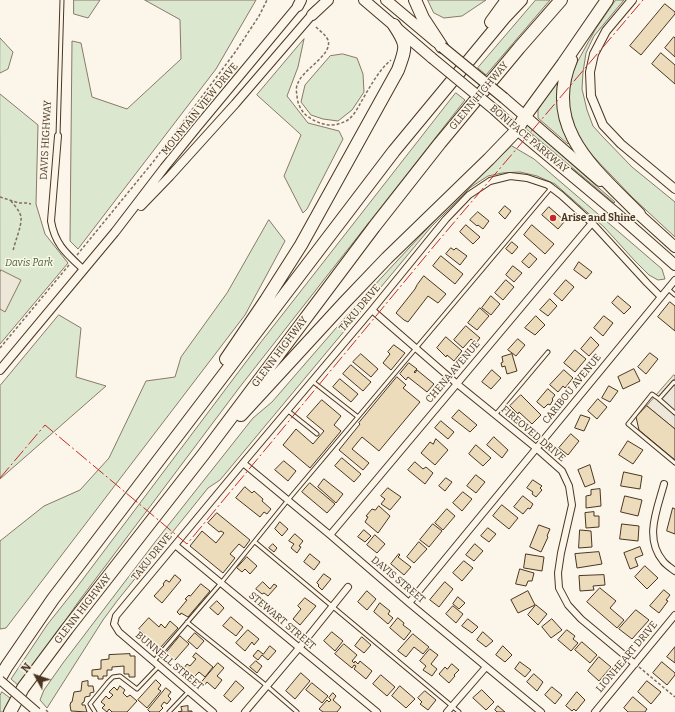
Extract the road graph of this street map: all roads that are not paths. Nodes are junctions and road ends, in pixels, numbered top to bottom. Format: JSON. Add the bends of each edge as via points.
{"nodes":[{"id":1,"x":62,"y":0,"type":"edge"},
{"id":2,"x":323,"y":0,"type":"edge"},
{"id":3,"x":328,"y":0,"type":"edge"},
{"id":4,"x":364,"y":0,"type":"edge"},
{"id":5,"x":386,"y":0,"type":"edge"},
{"id":6,"x":415,"y":0,"type":"edge"},
{"id":7,"x":507,"y":0,"type":"edge"},
{"id":8,"x":521,"y":0,"type":"edge"},
{"id":9,"x":561,"y":0,"type":"edge"},
{"id":10,"x":632,"y":0,"type":"edge"},
{"id":11,"x":300,"y":2,"type":"edge"},
{"id":12,"x":604,"y":4,"type":"edge"},
{"id":13,"x":312,"y":15,"type":"junction"},
{"id":14,"x":394,"y":25,"type":"junction"},
{"id":15,"x":442,"y":47,"type":"junction"},
{"id":16,"x":525,"y":116,"type":"junction"},
{"id":17,"x":517,"y":130,"type":"junction"},
{"id":18,"x":58,"y":136,"type":"joint"},
{"id":19,"x":394,"y":151,"type":"junction"},
{"id":20,"x":551,"y":188,"type":"junction"},
{"id":21,"x":675,"y":189,"type":"edge"},
{"id":22,"x":639,"y":214,"type":"junction"},
{"id":23,"x":592,"y":223,"type":"junction"},
{"id":24,"x":115,"y":232,"type":"junction"},
{"id":25,"x":675,"y":247,"type":"edge"},
{"id":26,"x":675,"y":265,"type":"edge"},
{"id":27,"x":84,"y":270,"type":"junction"},
{"id":28,"x":675,"y":280,"type":"edge"},
{"id":29,"x":668,"y":289,"type":"junction"},
{"id":30,"x":675,"y":295,"type":"edge"},
{"id":31,"x":661,"y":297,"type":"junction"},
{"id":32,"x":372,"y":310,"type":"junction"},
{"id":33,"x":416,"y":348,"type":"junction"},
{"id":34,"x":548,"y":352,"type":"dead end"},
{"id":35,"x":0,"y":370,"type":"edge"},
{"id":36,"x":312,"y":381,"type":"junction"},
{"id":37,"x":456,"y":383,"type":"junction"},
{"id":38,"x":675,"y":383,"type":"edge"},
{"id":39,"x":659,"y":399,"type":"junction"},
{"id":40,"x":287,"y":410,"type":"junction"},
{"id":41,"x":675,"y":413,"type":"edge"},
{"id":42,"x":495,"y":415,"type":"junction"},
{"id":43,"x":358,"y":418,"type":"junction"},
{"id":44,"x":317,"y":434,"type":"dead end"},
{"id":45,"x":536,"y":448,"type":"junction"},
{"id":46,"x":203,"y":454,"type":"junction"},
{"id":47,"x":243,"y":463,"type":"junction"},
{"id":48,"x":675,"y":463,"type":"edge"},
{"id":49,"x":152,"y":469,"type":"junction"},
{"id":50,"x":664,"y":484,"type":"dead end"},
{"id":51,"x":288,"y":500,"type":"junction"},
{"id":52,"x":330,"y":535,"type":"junction"},
{"id":53,"x":255,"y":542,"type":"junction"},
{"id":54,"x":175,"y":545,"type":"junction"},
{"id":55,"x":675,"y":572,"type":"edge"},
{"id":56,"x":221,"y":583,"type":"junction"},
{"id":57,"x":348,"y":587,"type":"dead end"},
{"id":58,"x":409,"y":603,"type":"junction"},
{"id":59,"x":333,"y":607,"type":"junction"},
{"id":60,"x":675,"y":616,"type":"edge"},
{"id":61,"x":187,"y":622,"type":"junction"},
{"id":62,"x":114,"y":624,"type":"joint"},
{"id":63,"x":300,"y":648,"type":"junction"},
{"id":64,"x":156,"y":664,"type":"junction"},
{"id":65,"x":486,"y":666,"type":"junction"},
{"id":66,"x":637,"y":666,"type":"junction"},
{"id":67,"x":0,"y":679,"type":"edge"},
{"id":68,"x":267,"y":686,"type":"junction"},
{"id":69,"x":188,"y":691,"type":"junction"},
{"id":70,"x":452,"y":706,"type":"junction"},
{"id":71,"x":10,"y":712,"type":"edge"},
{"id":72,"x":37,"y":712,"type":"edge"},
{"id":73,"x":96,"y":712,"type":"edge"},
{"id":74,"x":169,"y":712,"type":"edge"},
{"id":75,"x":213,"y":712,"type":"edge"},
{"id":76,"x":245,"y":712,"type":"edge"},
{"id":77,"x":297,"y":712,"type":"edge"},
{"id":78,"x":377,"y":712,"type":"edge"},
{"id":79,"x":448,"y":712,"type":"edge"},
{"id":80,"x":459,"y":712,"type":"edge"},
{"id":81,"x":541,"y":712,"type":"edge"},
{"id":82,"x":594,"y":712,"type":"edge"}],
"edges":[{"from":1,"to":18,"type":"lane","name":"DAVIS HIGHWAY"},
{"from":2,"to":13,"type":"street","name":"MOUNTAIN VIEW DRIVE"},
{"from":3,"to":13,"type":"main road"},
{"from":4,"to":14,"type":"main road","name":"BONIFACE PARKWAY"},
{"from":5,"to":15,"type":"main road","name":"BONIFACE PARKWAY"},
{"from":6,"to":15,"type":"highway","via":[[423,18]]},
{"from":7,"to":19,"type":"highway"},
{"from":8,"to":19,"type":"highway"},
{"from":9,"to":46,"type":"highway","name":"GLENN HIGHWAY","via":[[440,143]]},
{"from":10,"to":21,"type":"street","via":[[606,31],[594,54],[590,72],[592,96],[603,125],[610,133]]},
{"from":11,"to":24,"type":"street","name":"MOUNTAIN VIEW DRIVE"},
{"from":12,"to":16,"type":"highway"},
{"from":12,"to":22,"type":"highway","via":[[569,64],[563,92],[564,110],[578,148]]},
{"from":13,"to":24,"type":"street","name":"MOUNTAIN VIEW DRIVE","via":[[170,176]]},
{"from":14,"to":17,"type":"main road","name":"BONIFACE PARKWAY","bridge":true},
{"from":14,"to":49,"type":"highway","via":[[404,41],[398,70],[301,245]]},
{"from":15,"to":16,"type":"main road","name":"BONIFACE PARKWAY","bridge":true},
{"from":16,"to":17,"type":"highway"},
{"from":16,"to":22,"type":"main road","name":"BONIFACE PARKWAY"},
{"from":17,"to":26,"type":"main road","name":"BONIFACE PARKWAY"},
{"from":17,"to":46,"type":"highway","via":[[349,297]]},
{"from":18,"to":27,"type":"street","name":"DAVIS HIGHWAY","via":[[51,221],[60,246]]},
{"from":19,"to":49,"type":"highway"},
{"from":20,"to":23,"type":"street","name":"TAKU DRIVE"},
{"from":20,"to":32,"type":"street","name":"TAKU DRIVE","via":[[527,178],[510,176],[490,181],[469,195],[446,219]]},
{"from":20,"to":33,"type":"lane"},
{"from":22,"to":25,"type":"main road","name":"BONIFACE PARKWAY"},
{"from":23,"to":31,"type":"street","name":"TAKU DRIVE"},
{"from":23,"to":37,"type":"street","name":"CHENA AVENUE"},
{"from":24,"to":27,"type":"street","name":"MOUNTAIN VIEW DRIVE"},
{"from":27,"to":35,"type":"street","name":"MOUNTAIN VIEW DRIVE"},
{"from":28,"to":29,"type":"street","name":"CARIBOU AVENUE"},
{"from":29,"to":30,"type":"lane"},
{"from":29,"to":31,"type":"street","name":"CARIBOU AVENUE"},
{"from":31,"to":45,"type":"street","name":"CARIBOU AVENUE"},
{"from":32,"to":33,"type":"street","name":"FIREOVED DRIVE"},
{"from":32,"to":36,"type":"street","name":"TAKU DRIVE"},
{"from":33,"to":37,"type":"street","name":"FIREOVED DRIVE"},
{"from":33,"to":43,"type":"lane"},
{"from":34,"to":42,"type":"lane"},
{"from":36,"to":40,"type":"street","name":"TAKU DRIVE"},
{"from":36,"to":43,"type":"lane"},
{"from":37,"to":42,"type":"street","name":"FIREOVED DRIVE"},
{"from":37,"to":52,"type":"street","name":"CHENA AVENUE"},
{"from":38,"to":39,"type":"lane"},
{"from":39,"to":41,"type":"lane"},
{"from":39,"to":48,"type":"lane","via":[[652,394],[628,424]]},
{"from":40,"to":44,"type":"lane"},
{"from":40,"to":47,"type":"street","name":"TAKU DRIVE"},
{"from":42,"to":45,"type":"street","name":"FIREOVED DRIVE"},
{"from":43,"to":51,"type":"lane"},
{"from":45,"to":58,"type":"street","name":"CARIBOU AVENUE"},
{"from":45,"to":66,"type":"street","name":"FIREOVED DRIVE","via":[[562,471],[572,505],[561,552],[559,588],[568,605]]},
{"from":46,"to":71,"type":"highway","name":"GLENN HIGHWAY","via":[[67,629],[23,688]]},
{"from":47,"to":51,"type":"street","name":"DAVIS STREET"},
{"from":47,"to":54,"type":"street","name":"TAKU DRIVE"},
{"from":49,"to":67,"type":"highway","via":[[53,599]]},
{"from":50,"to":55,"type":"street","via":[[652,534],[655,548],[663,562]]},
{"from":51,"to":52,"type":"street","name":"DAVIS STREET"},
{"from":51,"to":53,"type":"lane"},
{"from":52,"to":58,"type":"street","name":"DAVIS STREET"},
{"from":53,"to":56,"type":"lane"},
{"from":53,"to":59,"type":"lane"},
{"from":54,"to":56,"type":"street","name":"STEWART STREET"},
{"from":54,"to":62,"type":"street","name":"TAKU DRIVE","via":[[116,616]]},
{"from":56,"to":61,"type":"lane"},
{"from":56,"to":63,"type":"street","name":"STEWART STREET"},
{"from":57,"to":59,"type":"street"},
{"from":58,"to":65,"type":"street","name":"DAVIS STREET"},
{"from":59,"to":63,"type":"street"},
{"from":59,"to":70,"type":"lane"},
{"from":60,"to":66,"type":"street","name":"LIONHEART DRIVE"},
{"from":61,"to":64,"type":"lane"},
{"from":61,"to":68,"type":"lane"},
{"from":62,"to":64,"type":"street","name":"BUNNELL STREET","via":[[119,632]]},
{"from":63,"to":68,"type":"street"},
{"from":63,"to":78,"type":"street","name":"STEWART STREET"},
{"from":64,"to":69,"type":"street","name":"BUNNELL STREET"},
{"from":64,"to":73,"type":"lane","via":[[137,689],[120,676],[114,677],[90,704]]},
{"from":65,"to":70,"type":"street"},
{"from":65,"to":81,"type":"street","name":"DAVIS STREET"},
{"from":66,"to":82,"type":"street","name":"LIONHEART DRIVE"},
{"from":67,"to":72,"type":"street","bridge":true},
{"from":68,"to":76,"type":"street"},
{"from":68,"to":77,"type":"lane"},
{"from":69,"to":74,"type":"lane"},
{"from":69,"to":75,"type":"street","name":"BUNNELL STREET"},
{"from":70,"to":79,"type":"street"},
{"from":70,"to":80,"type":"lane"}]}
